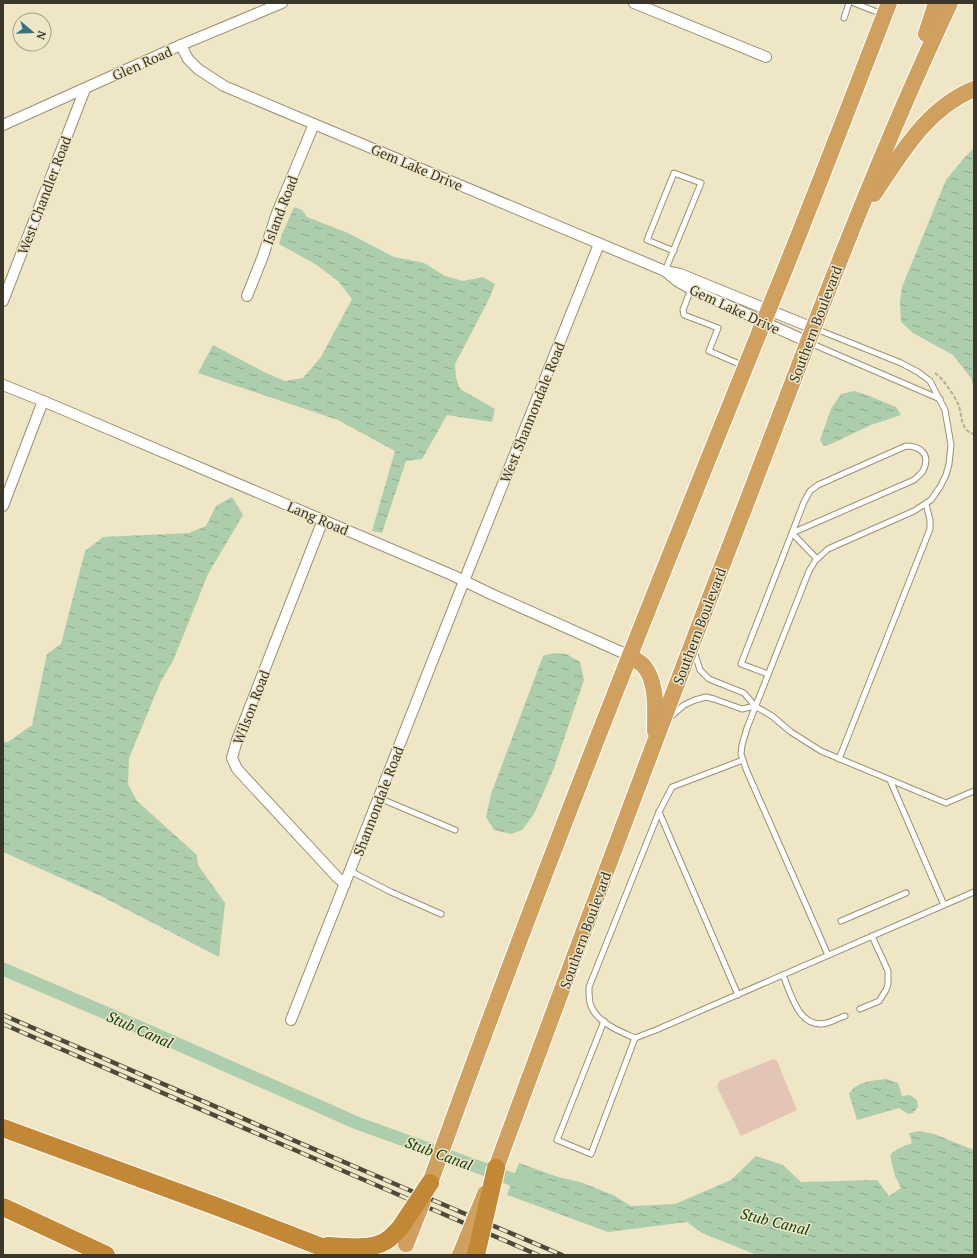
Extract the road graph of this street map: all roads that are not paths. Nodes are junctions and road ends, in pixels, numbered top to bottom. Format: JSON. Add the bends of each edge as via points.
{"nodes":[{"id":1,"x":282,"y":3,"type":"edge"},
{"id":2,"x":634,"y":3,"type":"edge"},
{"id":3,"x":850,"y":3,"type":"edge"},
{"id":4,"x":854,"y":3,"type":"edge"},
{"id":5,"x":936,"y":3,"type":"edge"},
{"id":6,"x":950,"y":3,"type":"edge"},
{"id":7,"x":887,"y":9,"type":"edge"},
{"id":8,"x":844,"y":18,"type":"dead end"},
{"id":9,"x":181,"y":45,"type":"junction"},
{"id":10,"x":766,"y":57,"type":"dead end"},
{"id":11,"x":85,"y":89,"type":"junction"},
{"id":12,"x":974,"y":89,"type":"edge"},
{"id":13,"x":898,"y":119,"type":"junction"},
{"id":14,"x":314,"y":124,"type":"junction"},
{"id":15,"x":3,"y":125,"type":"edge"},
{"id":16,"x":856,"y":220,"type":"junction"},
{"id":17,"x":599,"y":244,"type":"junction"},
{"id":18,"x":674,"y":251,"type":"junction"},
{"id":19,"x":665,"y":272,"type":"junction"},
{"id":20,"x":691,"y":289,"type":"junction"},
{"id":21,"x":247,"y":296,"type":"dead end"},
{"id":22,"x":3,"y":302,"type":"edge"},
{"id":23,"x":766,"y":316,"type":"junction"},
{"id":24,"x":810,"y":335,"type":"junction"},
{"id":25,"x":746,"y":366,"type":"junction"},
{"id":26,"x":3,"y":385,"type":"edge"},
{"id":27,"x":940,"y":399,"type":"junction"},
{"id":28,"x":43,"y":402,"type":"junction"},
{"id":29,"x":926,"y":504,"type":"junction"},
{"id":30,"x":3,"y":506,"type":"edge"},
{"id":31,"x":323,"y":520,"type":"junction"},
{"id":32,"x":792,"y":533,"type":"junction"},
{"id":33,"x":818,"y":559,"type":"junction"},
{"id":34,"x":464,"y":581,"type":"junction"},
{"id":35,"x":692,"y":645,"type":"junction"},
{"id":36,"x":630,"y":656,"type":"junction"},
{"id":37,"x":768,"y":674,"type":"junction"},
{"id":38,"x":755,"y":706,"type":"junction"},
{"id":39,"x":661,"y":725,"type":"junction"},
{"id":40,"x":655,"y":742,"type":"junction"},
{"id":41,"x":839,"y":759,"type":"junction"},
{"id":42,"x":743,"y":760,"type":"junction"},
{"id":43,"x":890,"y":780,"type":"junction"},
{"id":44,"x":974,"y":792,"type":"edge"},
{"id":45,"x":379,"y":798,"type":"junction"},
{"id":46,"x":659,"y":812,"type":"junction"},
{"id":47,"x":455,"y":830,"type":"dead end"},
{"id":48,"x":350,"y":871,"type":"junction"},
{"id":49,"x":345,"y":884,"type":"junction"},
{"id":50,"x":973,"y":892,"type":"edge"},
{"id":51,"x":906,"y":893,"type":"dead end"},
{"id":52,"x":974,"y":899,"type":"edge"},
{"id":53,"x":944,"y":905,"type":"junction"},
{"id":54,"x":441,"y":914,"type":"dead end"},
{"id":55,"x":841,"y":921,"type":"dead end"},
{"id":56,"x":872,"y":936,"type":"junction"},
{"id":57,"x":828,"y":955,"type":"junction"},
{"id":58,"x":783,"y":975,"type":"junction"},
{"id":59,"x":738,"y":995,"type":"junction"},
{"id":60,"x":860,"y":1009,"type":"dead end"},
{"id":61,"x":845,"y":1016,"type":"dead end"},
{"id":62,"x":291,"y":1020,"type":"dead end"},
{"id":63,"x":604,"y":1021,"type":"junction"},
{"id":64,"x":635,"y":1038,"type":"junction"},
{"id":65,"x":3,"y":1128,"type":"edge"},
{"id":66,"x":496,"y":1168,"type":"junction"},
{"id":67,"x":430,"y":1183,"type":"joint"},
{"id":68,"x":3,"y":1207,"type":"edge"},
{"id":69,"x":316,"y":1246,"type":"junction"},
{"id":70,"x":400,"y":1246,"type":"edge"},
{"id":71,"x":106,"y":1255,"type":"edge"},
{"id":72,"x":342,"y":1255,"type":"edge"},
{"id":73,"x":460,"y":1255,"type":"edge"},
{"id":74,"x":476,"y":1255,"type":"edge"}],
"edges":[{"from":1,"to":9,"type":"street","name":"Glen Road"},
{"from":2,"to":10,"type":"street"},
{"from":3,"to":8,"type":"lane"},
{"from":4,"to":7,"type":"lane"},
{"from":5,"to":13,"type":"highway"},
{"from":6,"to":13,"type":"highway","name":"Southern Boulevard"},
{"from":7,"to":23,"type":"highway"},
{"from":9,"to":11,"type":"street","name":"Glen Road"},
{"from":9,"to":14,"type":"street","name":"Gem Lake Drive","via":[[188,59],[198,69],[224,86]]},
{"from":11,"to":15,"type":"street","name":"Glen Road"},
{"from":11,"to":22,"type":"street","name":"West Chandler Road"},
{"from":12,"to":16,"type":"highway","via":[[938,110],[923,126]]},
{"from":13,"to":16,"type":"highway","name":"Southern Boulevard"},
{"from":14,"to":17,"type":"street","name":"Gem Lake Drive"},
{"from":14,"to":21,"type":"street","name":"Island Road","via":[[277,213]]},
{"from":16,"to":24,"type":"highway","name":"Southern Boulevard"},
{"from":17,"to":19,"type":"street","name":"Gem Lake Drive"},
{"from":17,"to":34,"type":"street","name":"West Shannondale Road"},
{"from":18,"to":18,"type":"lane","via":[[701,183],[674,173],[647,240]]},
{"from":18,"to":19,"type":"lane"},
{"from":19,"to":20,"type":"street","name":"Gem Lake Drive"},
{"from":19,"to":23,"type":"street","name":"Gem Lake Drive","via":[[680,274]]},
{"from":20,"to":23,"type":"street","name":"Gem Lake Drive"},
{"from":20,"to":25,"type":"lane","via":[[683,310],[684,315],[718,328],[709,351]]},
{"from":23,"to":24,"type":"street","name":"Gem Lake Drive"},
{"from":23,"to":24,"type":"street","name":"Gem Lake Drive"},
{"from":23,"to":25,"type":"highway"},
{"from":24,"to":27,"type":"lane"},
{"from":24,"to":27,"type":"lane","via":[[901,363],[930,381]]},
{"from":24,"to":35,"type":"highway","name":"Southern Boulevard"},
{"from":25,"to":36,"type":"highway"},
{"from":26,"to":28,"type":"street","name":"Lang Road"},
{"from":27,"to":29,"type":"lane","via":[[945,410],[951,444],[949,464],[940,487]]},
{"from":28,"to":30,"type":"street"},
{"from":28,"to":31,"type":"street","name":"Lang Road"},
{"from":29,"to":33,"type":"lane","via":[[828,549]]},
{"from":29,"to":41,"type":"lane","via":[[930,530]]},
{"from":31,"to":34,"type":"street","name":"Lang Road"},
{"from":31,"to":49,"type":"street","name":"Wilson Road","via":[[232,758],[237,768]]},
{"from":32,"to":32,"type":"lane","via":[[914,480],[923,472],[926,464],[922,450],[915,446],[906,446],[818,484],[810,491],[804,502]]},
{"from":32,"to":33,"type":"lane"},
{"from":32,"to":37,"type":"lane","via":[[741,664]]},
{"from":33,"to":37,"type":"lane","via":[[809,571]]},
{"from":34,"to":36,"type":"street","name":"Lang Road"},
{"from":34,"to":45,"type":"street","name":"Shannondale Road"},
{"from":35,"to":38,"type":"lane","via":[[704,675],[744,692]]},
{"from":35,"to":39,"type":"highway","name":"Southern Boulevard"},
{"from":36,"to":40,"type":"highway","via":[[643,666],[651,680],[656,700]]},
{"from":36,"to":67,"type":"highway"},
{"from":37,"to":38,"type":"lane"},
{"from":38,"to":39,"type":"lane","via":[[742,709],[714,699],[700,698],[684,705]]},
{"from":38,"to":41,"type":"lane","via":[[821,751]]},
{"from":38,"to":42,"type":"lane","via":[[742,745]]},
{"from":39,"to":40,"type":"highway","name":"Southern Boulevard"},
{"from":40,"to":66,"type":"highway","name":"Southern Boulevard"},
{"from":41,"to":43,"type":"lane"},
{"from":42,"to":46,"type":"lane","via":[[672,787]]},
{"from":42,"to":57,"type":"lane"},
{"from":43,"to":44,"type":"lane","via":[[946,803]]},
{"from":43,"to":53,"type":"lane"},
{"from":45,"to":47,"type":"lane"},
{"from":45,"to":48,"type":"street","name":"Shannondale Road"},
{"from":46,"to":59,"type":"lane"},
{"from":46,"to":63,"type":"lane","via":[[589,987],[590,1003],[597,1016]]},
{"from":48,"to":49,"type":"street","name":"Shannondale Road"},
{"from":48,"to":54,"type":"lane"},
{"from":49,"to":62,"type":"street","name":"Shannondale Road"},
{"from":50,"to":52,"type":"lane"},
{"from":50,"to":53,"type":"lane"},
{"from":51,"to":55,"type":"lane"},
{"from":53,"to":56,"type":"lane"},
{"from":56,"to":57,"type":"lane"},
{"from":56,"to":60,"type":"lane","via":[[888,971],[888,984],[879,1001]]},
{"from":57,"to":58,"type":"lane"},
{"from":58,"to":59,"type":"lane"},
{"from":58,"to":61,"type":"lane","via":[[796,1008],[810,1021],[818,1024],[827,1023]]},
{"from":59,"to":64,"type":"lane"},
{"from":63,"to":64,"type":"lane"},
{"from":63,"to":64,"type":"lane","via":[[557,1140],[592,1154]]},
{"from":65,"to":69,"type":"highway","via":[[212,1204]]},
{"from":66,"to":73,"type":"highway","name":"Southern Boulevard","bridge":true},
{"from":66,"to":74,"type":"highway","bridge":true},
{"from":67,"to":70,"type":"highway","bridge":true,"via":[[400,1228]]},
{"from":68,"to":71,"type":"highway"},
{"from":69,"to":70,"type":"highway","via":[[365,1247],[382,1243]]},
{"from":69,"to":72,"type":"highway"}]}
